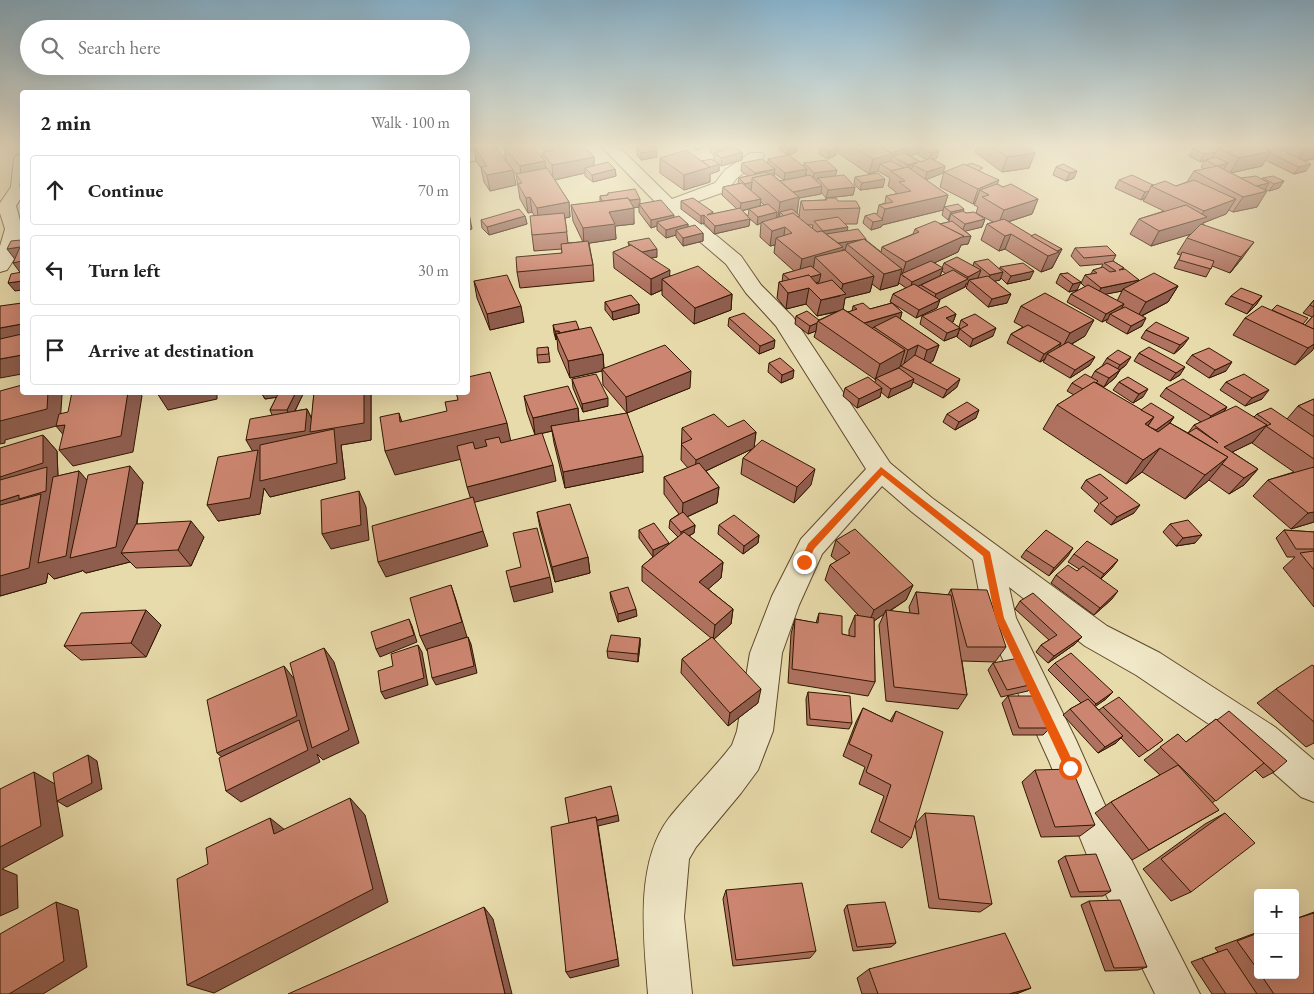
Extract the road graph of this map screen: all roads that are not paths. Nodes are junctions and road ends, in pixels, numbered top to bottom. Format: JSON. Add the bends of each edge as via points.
{"nodes":[{"id":1,"x":16,"y":192,"type":"edge"},
{"id":2,"x":655,"y":192,"type":"edge"},
{"id":3,"x":706,"y":192,"type":"edge"},
{"id":4,"x":669,"y":206,"type":"junction"},
{"id":5,"x":0,"y":266,"type":"edge"},
{"id":6,"x":881,"y":470,"type":"junction"},
{"id":7,"x":987,"y":554,"type":"junction"},
{"id":8,"x":1311,"y":777,"type":"edge"},
{"id":9,"x":670,"y":994,"type":"edge"},
{"id":10,"x":1178,"y":994,"type":"edge"}],
"edges":[{"from":1,"to":5,"type":"street","via":[[7,206],[14,229],[8,253]]},
{"from":2,"to":4,"type":"street"},
{"from":3,"to":4,"type":"street"},
{"from":4,"to":6,"type":"street","via":[[734,260],[753,289],[785,322]]},
{"from":6,"to":7,"type":"street"},
{"from":6,"to":9,"type":"street","via":[[811,547],[783,605],[766,653],[755,731],[745,757],[682,833],[670,855],[663,916]]},
{"from":7,"to":8,"type":"street","via":[[1096,636],[1148,664],[1262,739]]},
{"from":7,"to":10,"type":"street","via":[[1000,618],[1104,846]]}]}
